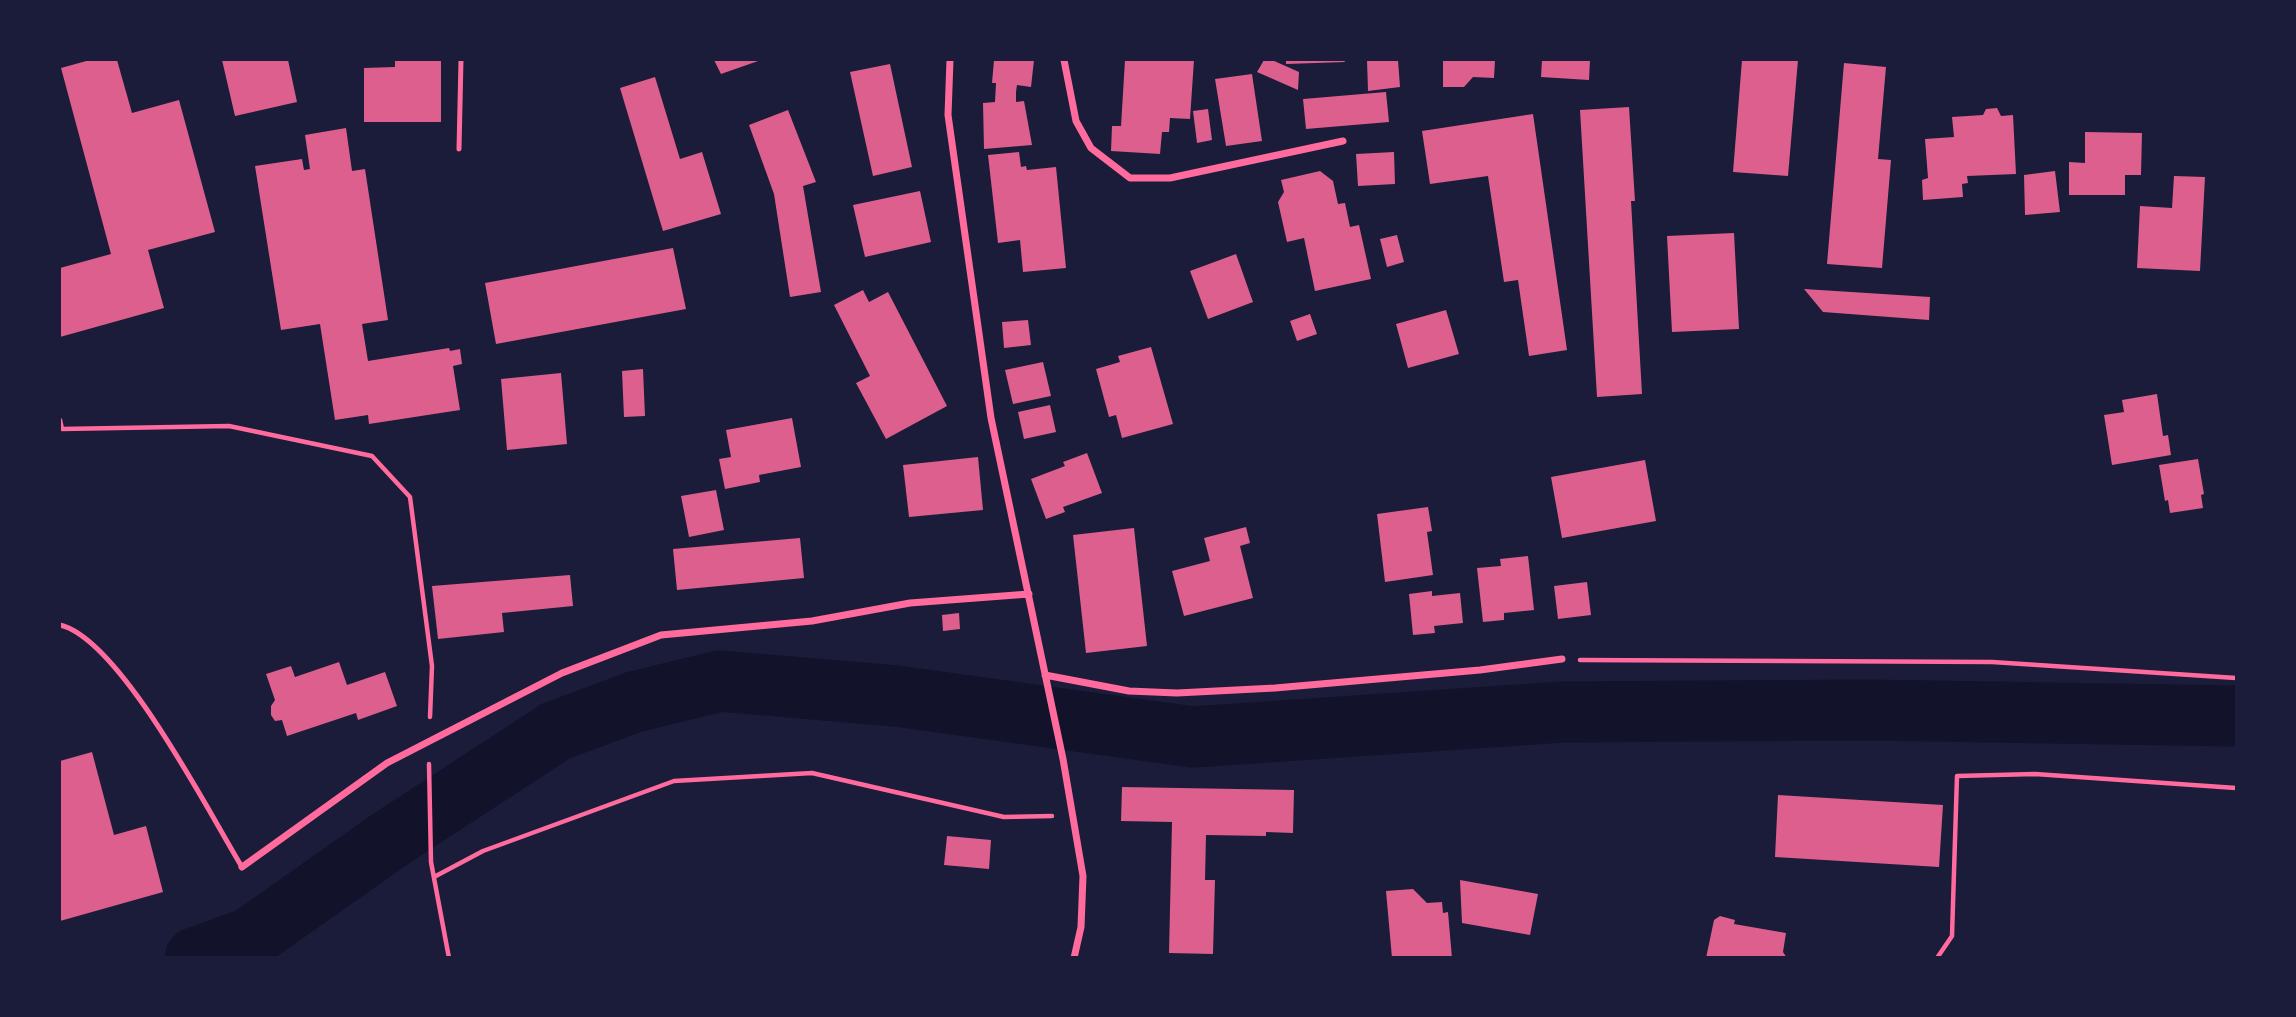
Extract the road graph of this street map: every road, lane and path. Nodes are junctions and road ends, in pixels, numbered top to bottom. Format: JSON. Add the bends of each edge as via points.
{"nodes":[{"id":1,"x":461,"y":60,"type":"edge"},
{"id":2,"x":950,"y":60,"type":"edge"},
{"id":3,"x":1064,"y":60,"type":"edge"},
{"id":4,"x":1343,"y":141,"type":"dead end"},
{"id":5,"x":458,"y":149,"type":"dead end"},
{"id":6,"x":60,"y":420,"type":"edge"},
{"id":7,"x":1028,"y":594,"type":"junction"},
{"id":8,"x":60,"y":625,"type":"edge"},
{"id":9,"x":1562,"y":659,"type":"joint"},
{"id":10,"x":1045,"y":675,"type":"junction"},
{"id":11,"x":2236,"y":678,"type":"edge"},
{"id":12,"x":429,"y":740,"type":"junction"},
{"id":13,"x":2236,"y":788,"type":"edge"},
{"id":14,"x":1074,"y":816,"type":"junction"},
{"id":15,"x":242,"y":867,"type":"joint"},
{"id":16,"x":434,"y":877,"type":"junction"},
{"id":17,"x":449,"y":957,"type":"edge"},
{"id":18,"x":1074,"y":957,"type":"edge"},
{"id":19,"x":1937,"y":957,"type":"edge"}],
"edges":[{"from":1,"to":5,"type":"lane"},
{"from":2,"to":7,"type":"street","via":[[948,115],[991,418]]},
{"from":3,"to":4,"type":"street","via":[[1076,121],[1091,148],[1130,178],[1170,178]]},
{"from":6,"to":12,"type":"path","via":[[62,429],[229,426],[372,456],[410,497],[432,666]]},
{"from":7,"to":10,"type":"street"},
{"from":7,"to":12,"type":"street","via":[[910,603],[811,621],[662,635],[562,673]]},
{"from":8,"to":15,"type":"lane","via":[[72,628],[110,660],[147,709]]},
{"from":9,"to":10,"type":"street","via":[[1275,688],[1177,693],[1129,691]]},
{"from":9,"to":11,"type":"path","via":[[1992,662]]},
{"from":10,"to":14,"type":"street"},
{"from":12,"to":15,"type":"street","via":[[387,763]]},
{"from":12,"to":16,"type":"path"},
{"from":13,"to":19,"type":"path","via":[[2035,774],[1957,776],[1952,936]]},
{"from":14,"to":16,"type":"path","via":[[1004,817],[812,773],[674,781],[483,851]]},
{"from":14,"to":18,"type":"street","via":[[1083,876],[1081,927]]},
{"from":16,"to":17,"type":"path"}]}
